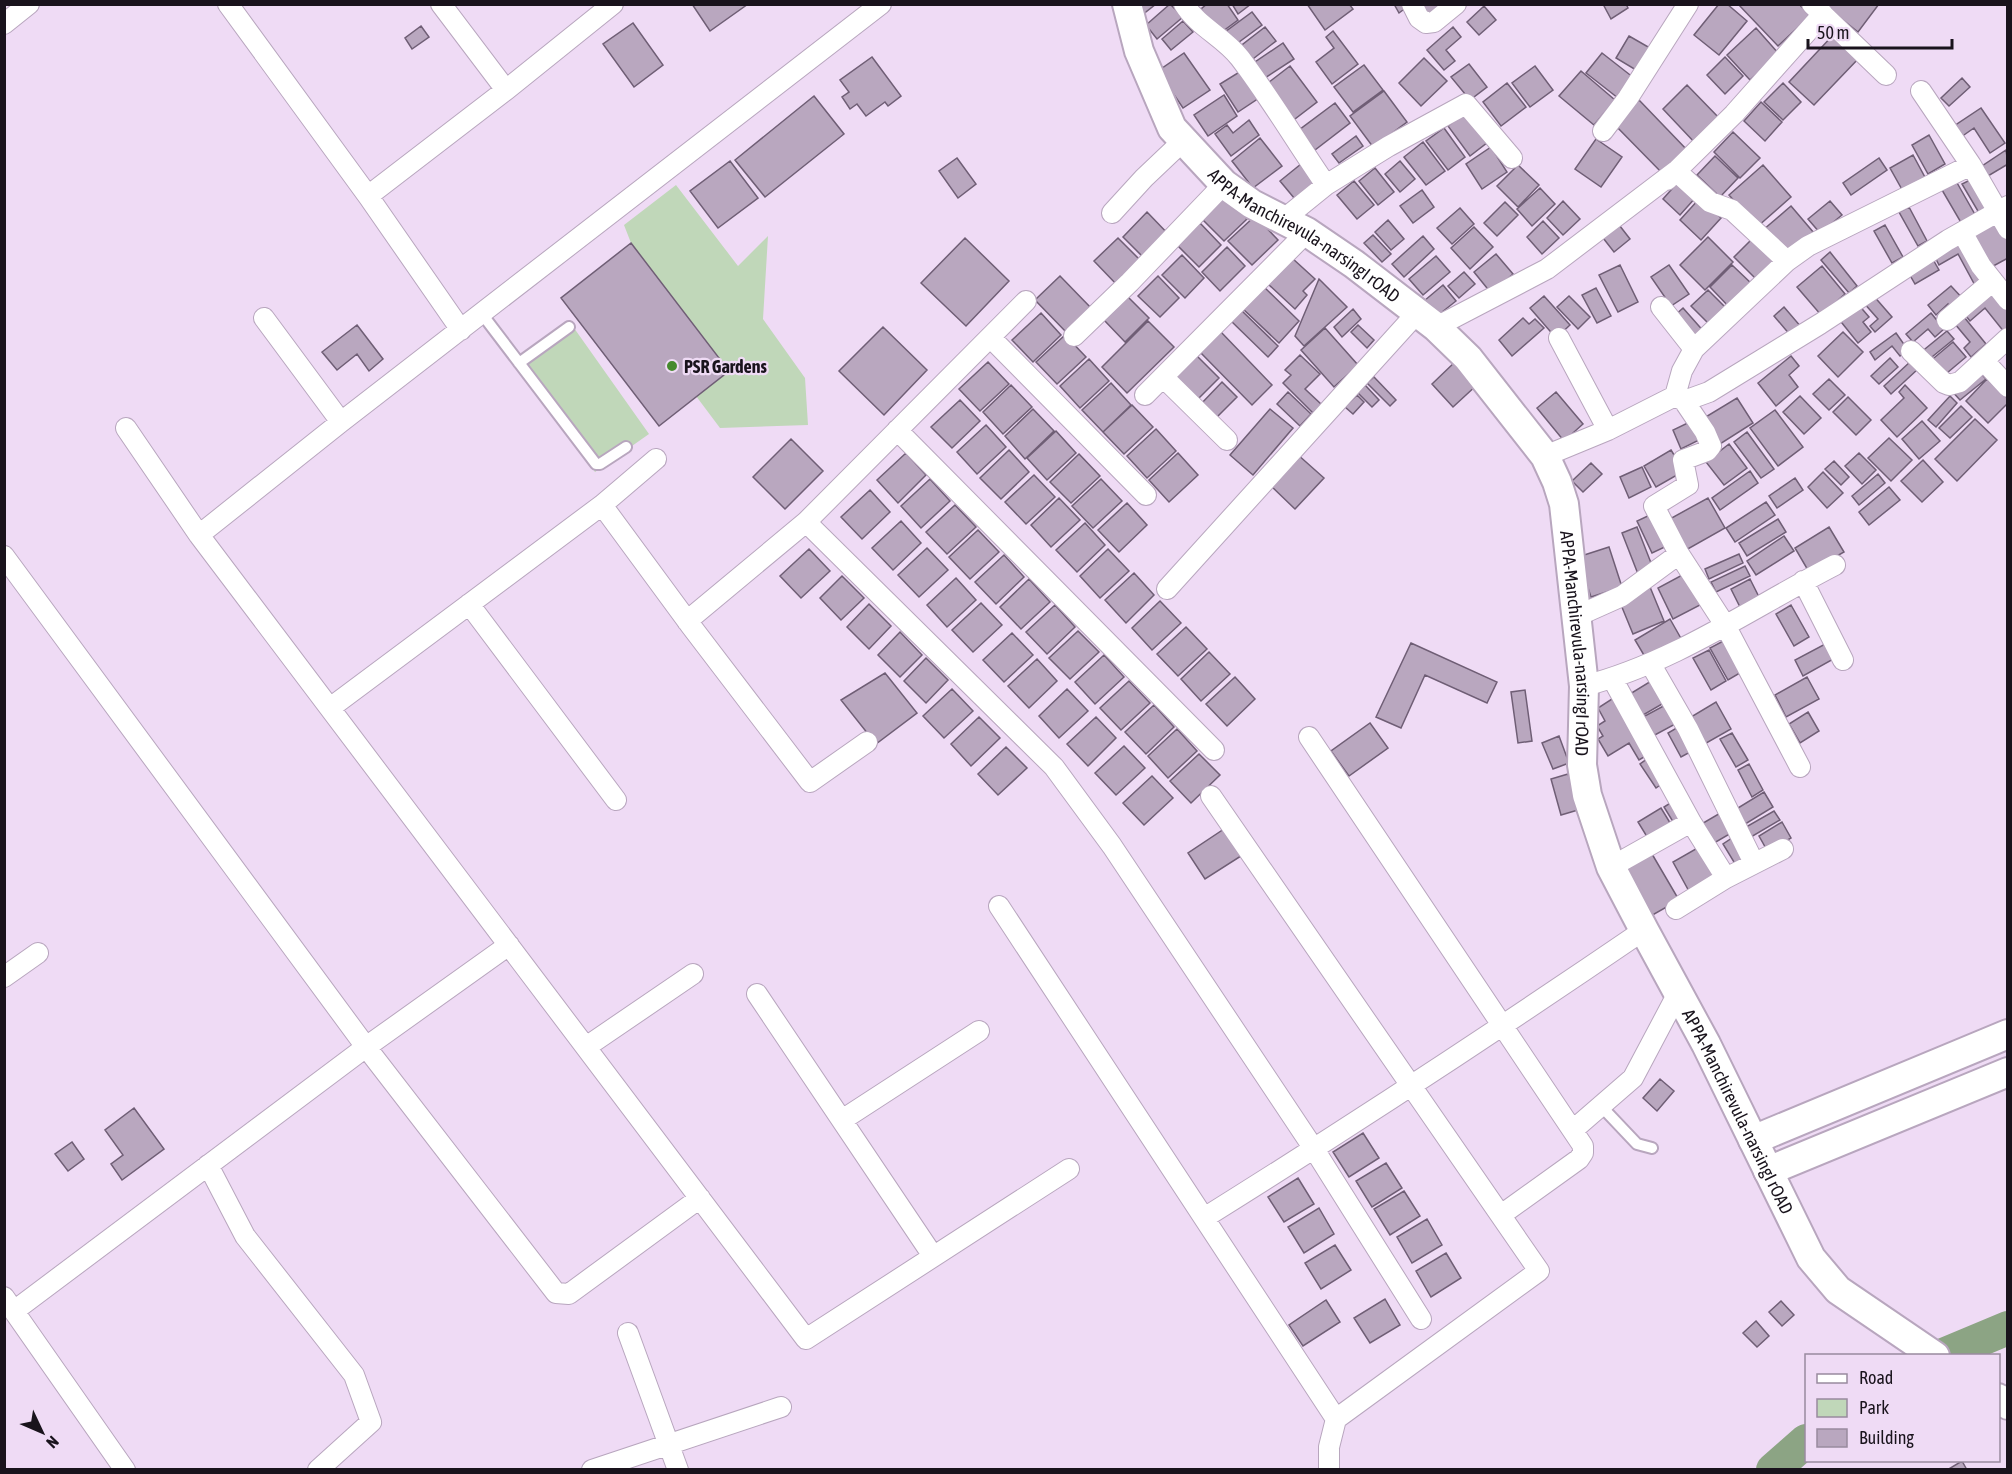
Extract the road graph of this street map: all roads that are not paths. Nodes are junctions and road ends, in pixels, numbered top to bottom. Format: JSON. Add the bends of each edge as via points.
{"nodes":[{"id":1,"x":29,"y":4,"type":"edge"},
{"id":2,"x":228,"y":4,"type":"edge"},
{"id":3,"x":441,"y":4,"type":"edge"},
{"id":4,"x":613,"y":4,"type":"edge"},
{"id":5,"x":1126,"y":4,"type":"edge"},
{"id":6,"x":1184,"y":4,"type":"edge"},
{"id":7,"x":1412,"y":4,"type":"edge"},
{"id":8,"x":1456,"y":4,"type":"edge"},
{"id":9,"x":1688,"y":4,"type":"edge"},
{"id":10,"x":874,"y":6,"type":"edge"},
{"id":11,"x":1818,"y":9,"type":"edge"},
{"id":12,"x":4,"y":24,"type":"edge"},
{"id":13,"x":1886,"y":75,"type":"dead end"},
{"id":14,"x":506,"y":90,"type":"junction"},
{"id":15,"x":1921,"y":91,"type":"dead end"},
{"id":16,"x":1603,"y":131,"type":"dead end"},
{"id":17,"x":1183,"y":141,"type":"junction"},
{"id":18,"x":1512,"y":158,"type":"dead end"},
{"id":19,"x":1971,"y":165,"type":"junction"},
{"id":20,"x":1676,"y":171,"type":"junction"},
{"id":21,"x":1224,"y":184,"type":"junction"},
{"id":22,"x":1326,"y":185,"type":"junction"},
{"id":23,"x":368,"y":196,"type":"junction"},
{"id":24,"x":1639,"y":208,"type":"dead end"},
{"id":25,"x":1112,"y":213,"type":"dead end"},
{"id":26,"x":2004,"y":216,"type":"edge"},
{"id":27,"x":1295,"y":225,"type":"junction"},
{"id":28,"x":1962,"y":232,"type":"junction"},
{"id":29,"x":1788,"y":261,"type":"junction"},
{"id":30,"x":1993,"y":281,"type":"junction"},
{"id":31,"x":2007,"y":300,"type":"edge"},
{"id":32,"x":1026,"y":301,"type":"dead end"},
{"id":33,"x":1661,"y":307,"type":"dead end"},
{"id":34,"x":482,"y":314,"type":"junction"},
{"id":35,"x":264,"y":318,"type":"dead end"},
{"id":36,"x":1426,"y":320,"type":"junction"},
{"id":37,"x":1947,"y":320,"type":"dead end"},
{"id":38,"x":569,"y":327,"type":"dead end"},
{"id":39,"x":461,"y":330,"type":"junction"},
{"id":40,"x":1074,"y":336,"type":"dead end"},
{"id":41,"x":990,"y":337,"type":"junction"},
{"id":42,"x":1559,"y":338,"type":"dead end"},
{"id":43,"x":2007,"y":338,"type":"edge"},
{"id":44,"x":1694,"y":349,"type":"junction"},
{"id":45,"x":1911,"y":351,"type":"dead end"},
{"id":46,"x":1984,"y":361,"type":"junction"},
{"id":47,"x":519,"y":363,"type":"junction"},
{"id":48,"x":1163,"y":377,"type":"junction"},
{"id":49,"x":2007,"y":387,"type":"edge"},
{"id":50,"x":1145,"y":395,"type":"dead end"},
{"id":51,"x":1680,"y":398,"type":"junction"},
{"id":52,"x":341,"y":422,"type":"junction"},
{"id":53,"x":126,"y":428,"type":"dead end"},
{"id":54,"x":897,"y":430,"type":"junction"},
{"id":55,"x":1608,"y":430,"type":"junction"},
{"id":56,"x":1227,"y":440,"type":"dead end"},
{"id":57,"x":626,"y":447,"type":"dead end"},
{"id":58,"x":1545,"y":456,"type":"junction"},
{"id":59,"x":656,"y":459,"type":"dead end"},
{"id":60,"x":1146,"y":495,"type":"dead end"},
{"id":61,"x":602,"y":505,"type":"junction"},
{"id":62,"x":806,"y":522,"type":"junction"},
{"id":63,"x":199,"y":535,"type":"junction"},
{"id":64,"x":1679,"y":554,"type":"junction"},
{"id":65,"x":4,"y":556,"type":"edge"},
{"id":66,"x":1835,"y":565,"type":"dead end"},
{"id":67,"x":1803,"y":581,"type":"junction"},
{"id":68,"x":1167,"y":589,"type":"dead end"},
{"id":69,"x":469,"y":604,"type":"junction"},
{"id":70,"x":1575,"y":617,"type":"junction"},
{"id":71,"x":687,"y":621,"type":"junction"},
{"id":72,"x":1725,"y":625,"type":"junction"},
{"id":73,"x":1843,"y":660,"type":"dead end"},
{"id":74,"x":1650,"y":663,"type":"junction"},
{"id":75,"x":1612,"y":678,"type":"junction"},
{"id":76,"x":1584,"y":686,"type":"junction"},
{"id":77,"x":330,"y":708,"type":"junction"},
{"id":78,"x":1309,"y":737,"type":"dead end"},
{"id":79,"x":867,"y":742,"type":"dead end"},
{"id":80,"x":1214,"y":750,"type":"dead end"},
{"id":81,"x":1800,"y":767,"type":"dead end"},
{"id":82,"x":1210,"y":796,"type":"dead end"},
{"id":83,"x":616,"y":800,"type":"dead end"},
{"id":84,"x":1691,"y":822,"type":"junction"},
{"id":85,"x":1783,"y":849,"type":"dead end"},
{"id":86,"x":1754,"y":863,"type":"junction"},
{"id":87,"x":1611,"y":867,"type":"junction"},
{"id":88,"x":1726,"y":878,"type":"junction"},
{"id":89,"x":999,"y":906,"type":"dead end"},
{"id":90,"x":1676,"y":909,"type":"dead end"},
{"id":91,"x":1644,"y":930,"type":"junction"},
{"id":92,"x":509,"y":945,"type":"junction"},
{"id":93,"x":38,"y":953,"type":"dead end"},
{"id":94,"x":693,"y":974,"type":"dead end"},
{"id":95,"x":4,"y":977,"type":"edge"},
{"id":96,"x":1678,"y":993,"type":"junction"},
{"id":97,"x":756,"y":994,"type":"dead end"},
{"id":98,"x":1503,"y":1025,"type":"junction"},
{"id":99,"x":979,"y":1031,"type":"dead end"},
{"id":100,"x":2007,"y":1035,"type":"edge"},
{"id":101,"x":366,"y":1047,"type":"junction"},
{"id":102,"x":586,"y":1047,"type":"junction"},
{"id":103,"x":2007,"y":1072,"type":"edge"},
{"id":104,"x":1411,"y":1085,"type":"junction"},
{"id":105,"x":1601,"y":1106,"type":"junction"},
{"id":106,"x":842,"y":1120,"type":"junction"},
{"id":107,"x":1573,"y":1130,"type":"junction"},
{"id":108,"x":1753,"y":1140,"type":"junction"},
{"id":109,"x":1652,"y":1148,"type":"dead end"},
{"id":110,"x":1314,"y":1149,"type":"junction"},
{"id":111,"x":208,"y":1165,"type":"junction"},
{"id":112,"x":1069,"y":1169,"type":"dead end"},
{"id":113,"x":1768,"y":1171,"type":"junction"},
{"id":114,"x":700,"y":1198,"type":"junction"},
{"id":115,"x":1501,"y":1215,"type":"junction"},
{"id":116,"x":1204,"y":1218,"type":"junction"},
{"id":117,"x":933,"y":1256,"type":"junction"},
{"id":118,"x":9,"y":1304,"type":"edge"},
{"id":119,"x":1421,"y":1319,"type":"dead end"},
{"id":120,"x":628,"y":1333,"type":"dead end"},
{"id":121,"x":1932,"y":1354,"type":"edge"},
{"id":122,"x":781,"y":1407,"type":"dead end"},
{"id":123,"x":1336,"y":1419,"type":"junction"},
{"id":124,"x":670,"y":1445,"type":"junction"},
{"id":125,"x":125,"y":1470,"type":"edge"},
{"id":126,"x":318,"y":1470,"type":"edge"},
{"id":127,"x":591,"y":1470,"type":"edge"},
{"id":128,"x":678,"y":1470,"type":"edge"},
{"id":129,"x":1329,"y":1470,"type":"edge"}],
"edges":[{"from":1,"to":12,"type":"street"},
{"from":2,"to":23,"type":"street"},
{"from":3,"to":14,"type":"street"},
{"from":4,"to":14,"type":"street"},
{"from":5,"to":17,"type":"street","name":"APPA-Manchirevula-narsingI rOAD","via":[[1139,51],[1172,128]]},
{"from":6,"to":22,"type":"street","via":[[1199,23],[1239,57]]},
{"from":7,"to":8,"type":"street","via":[[1426,23],[1434,22]]},
{"from":9,"to":16,"type":"street"},
{"from":10,"to":34,"type":"street"},
{"from":11,"to":13,"type":"street"},
{"from":11,"to":20,"type":"street","via":[[1734,114]]},
{"from":14,"to":23,"type":"street"},
{"from":15,"to":19,"type":"street"},
{"from":17,"to":21,"type":"street","name":"APPA-Manchirevula-narsingI rOAD"},
{"from":17,"to":25,"type":"street"},
{"from":18,"to":22,"type":"street","via":[[1466,104]]},
{"from":19,"to":26,"type":"street"},
{"from":19,"to":29,"type":"street","via":[[1808,246]]},
{"from":20,"to":24,"type":"street"},
{"from":20,"to":29,"type":"street","via":[[1698,194],[1732,210]]},
{"from":20,"to":36,"type":"street","via":[[1547,269]]},
{"from":21,"to":27,"type":"street","name":"APPA-Manchirevula-narsingI rOAD","via":[[1252,204]]},
{"from":21,"to":40,"type":"street"},
{"from":22,"to":27,"type":"street"},
{"from":23,"to":39,"type":"street"},
{"from":26,"to":28,"type":"street"},
{"from":27,"to":36,"type":"street","name":"APPA-Manchirevula-narsingI rOAD"},
{"from":27,"to":48,"type":"street"},
{"from":28,"to":30,"type":"street"},
{"from":28,"to":51,"type":"street","via":[[1709,392]]},
{"from":29,"to":44,"type":"street"},
{"from":30,"to":31,"type":"street"},
{"from":30,"to":37,"type":"street"},
{"from":32,"to":41,"type":"street"},
{"from":33,"to":44,"type":"street"},
{"from":34,"to":39,"type":"street"},
{"from":34,"to":47,"type":"lane"},
{"from":35,"to":52,"type":"street"},
{"from":36,"to":58,"type":"street","name":"APPA-Manchirevula-narsingI rOAD","via":[[1468,358]]},
{"from":36,"to":68,"type":"street"},
{"from":38,"to":47,"type":"lane"},
{"from":39,"to":52,"type":"street"},
{"from":41,"to":54,"type":"street"},
{"from":41,"to":60,"type":"street"},
{"from":42,"to":55,"type":"street"},
{"from":43,"to":46,"type":"street"},
{"from":44,"to":51,"type":"street","via":[[1682,371]]},
{"from":45,"to":46,"type":"street","via":[[1949,385],[1960,382]]},
{"from":46,"to":49,"type":"street"},
{"from":47,"to":57,"type":"lane","via":[[596,464]]},
{"from":48,"to":50,"type":"street"},
{"from":48,"to":56,"type":"street"},
{"from":51,"to":55,"type":"street"},
{"from":51,"to":64,"type":"street","via":[[1711,446],[1683,460],[1689,485],[1654,506]]},
{"from":52,"to":63,"type":"street"},
{"from":53,"to":63,"type":"street"},
{"from":54,"to":62,"type":"street"},
{"from":54,"to":80,"type":"street"},
{"from":55,"to":58,"type":"street"},
{"from":58,"to":70,"type":"street","name":"APPA-Manchirevula-narsingI rOAD","via":[[1564,504]]},
{"from":59,"to":61,"type":"street"},
{"from":61,"to":69,"type":"street"},
{"from":61,"to":71,"type":"street"},
{"from":62,"to":71,"type":"street"},
{"from":62,"to":110,"type":"street","via":[[1054,767],[1112,846]]},
{"from":63,"to":77,"type":"street"},
{"from":64,"to":70,"type":"street","via":[[1623,596]]},
{"from":64,"to":72,"type":"street"},
{"from":65,"to":101,"type":"street"},
{"from":66,"to":67,"type":"street"},
{"from":67,"to":72,"type":"street"},
{"from":67,"to":73,"type":"street"},
{"from":69,"to":77,"type":"street"},
{"from":69,"to":83,"type":"street"},
{"from":70,"to":76,"type":"street","name":"APPA-Manchirevula-narsingI rOAD"},
{"from":71,"to":79,"type":"street","via":[[810,782]]},
{"from":72,"to":74,"type":"street"},
{"from":72,"to":81,"type":"street"},
{"from":74,"to":75,"type":"street"},
{"from":74,"to":86,"type":"street","via":[[1688,729]]},
{"from":75,"to":76,"type":"street"},
{"from":75,"to":84,"type":"street"},
{"from":76,"to":87,"type":"street","name":"APPA-Manchirevula-narsingI rOAD","via":[[1582,765],[1587,795]]},
{"from":77,"to":92,"type":"street"},
{"from":78,"to":98,"type":"street"},
{"from":82,"to":104,"type":"street"},
{"from":84,"to":87,"type":"street"},
{"from":84,"to":88,"type":"street"},
{"from":85,"to":86,"type":"street"},
{"from":86,"to":88,"type":"street"},
{"from":87,"to":91,"type":"street","name":"APPA-Manchirevula-narsingI rOAD"},
{"from":88,"to":90,"type":"street"},
{"from":89,"to":116,"type":"street"},
{"from":91,"to":96,"type":"street","name":"APPA-Manchirevula-narsingI rOAD"},
{"from":91,"to":98,"type":"street"},
{"from":92,"to":101,"type":"street"},
{"from":92,"to":102,"type":"street"},
{"from":93,"to":95,"type":"street"},
{"from":94,"to":102,"type":"street"},
{"from":96,"to":105,"type":"street","via":[[1633,1078]]},
{"from":96,"to":108,"type":"street","name":"APPA-Manchirevula-narsingI rOAD"},
{"from":97,"to":106,"type":"street"},
{"from":98,"to":104,"type":"street"},
{"from":98,"to":107,"type":"street"},
{"from":99,"to":106,"type":"street"},
{"from":100,"to":108,"type":"street"},
{"from":101,"to":111,"type":"street"},
{"from":101,"to":114,"type":"street","via":[[556,1293],[569,1294]]},
{"from":102,"to":114,"type":"street"},
{"from":103,"to":113,"type":"street"},
{"from":104,"to":110,"type":"street"},
{"from":104,"to":115,"type":"street"},
{"from":105,"to":107,"type":"street"},
{"from":105,"to":109,"type":"lane","via":[[1636,1144]]},
{"from":106,"to":117,"type":"street"},
{"from":107,"to":115,"type":"street","via":[[1583,1146],[1579,1159]]},
{"from":108,"to":113,"type":"street","name":"APPA-Manchirevula-narsingI rOAD"},
{"from":110,"to":116,"type":"street"},
{"from":110,"to":119,"type":"street"},
{"from":111,"to":118,"type":"street"},
{"from":111,"to":126,"type":"street","via":[[245,1236],[354,1376],[368,1413],[371,1422]]},
{"from":112,"to":117,"type":"street"},
{"from":113,"to":121,"type":"street","name":"APPA-Manchirevula-narsingI rOAD","via":[[1811,1258],[1838,1290]]},
{"from":114,"to":117,"type":"street","via":[[806,1339]]},
{"from":115,"to":123,"type":"street","via":[[1539,1271]]},
{"from":116,"to":123,"type":"street"},
{"from":118,"to":125,"type":"street"},
{"from":120,"to":124,"type":"street"},
{"from":122,"to":124,"type":"street"},
{"from":123,"to":129,"type":"street","via":[[1329,1447]]},
{"from":124,"to":127,"type":"street"},
{"from":124,"to":128,"type":"street"}]}
